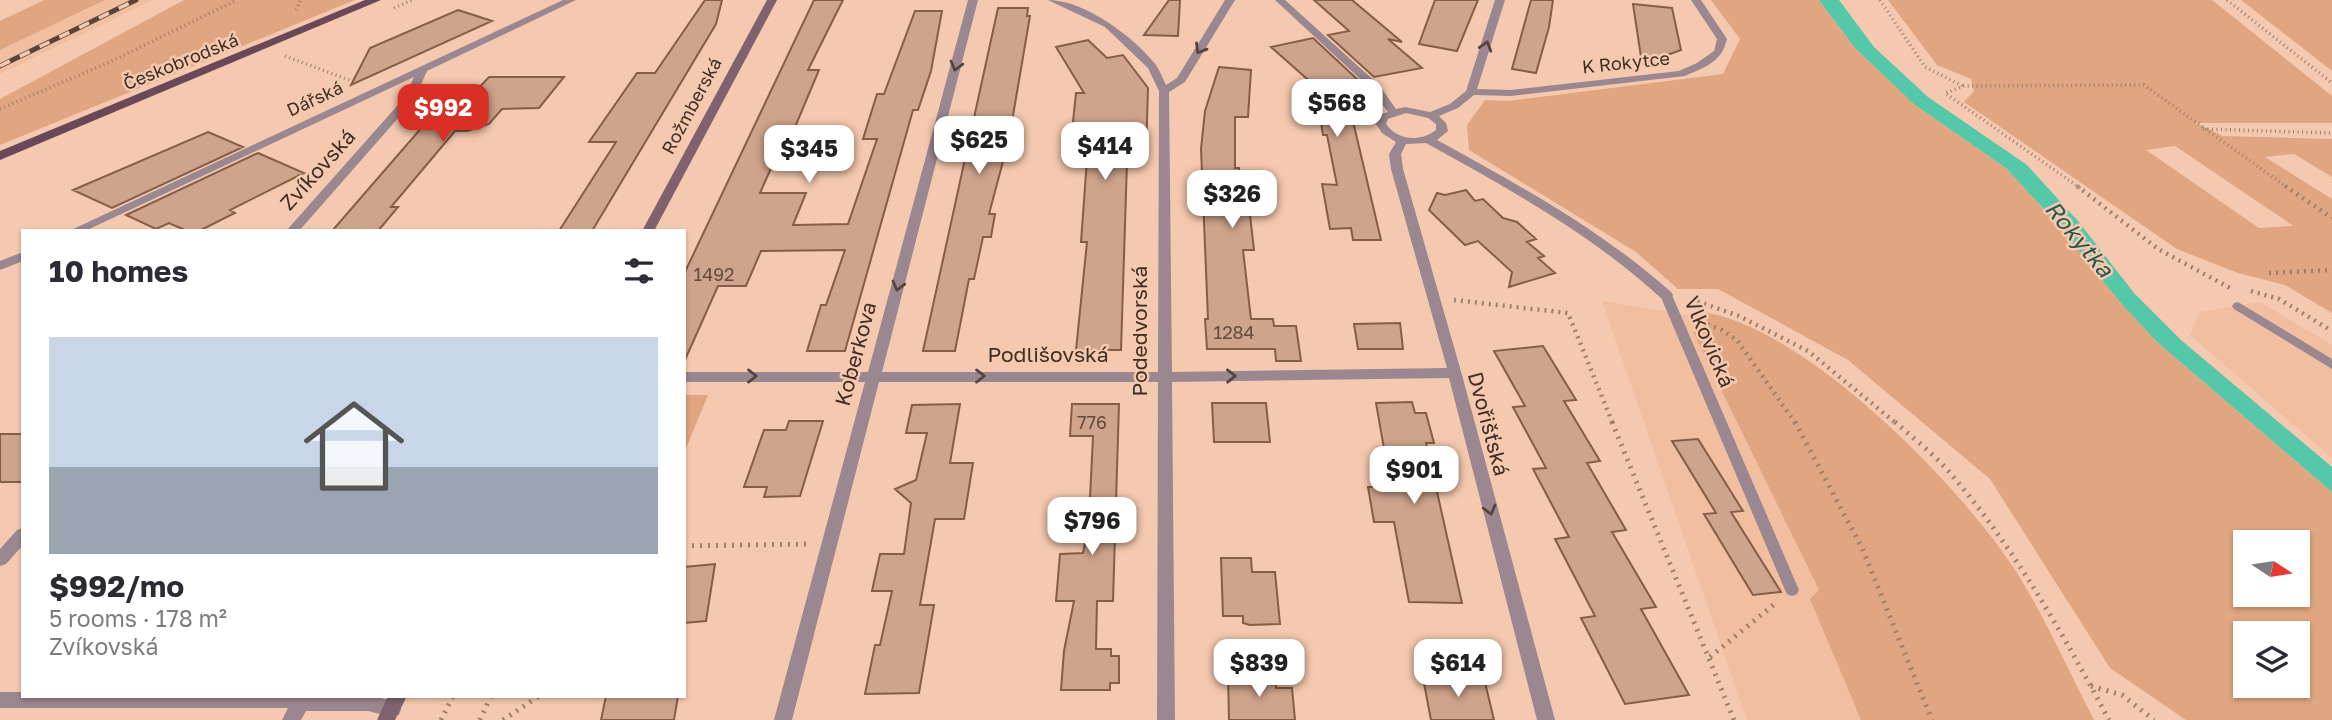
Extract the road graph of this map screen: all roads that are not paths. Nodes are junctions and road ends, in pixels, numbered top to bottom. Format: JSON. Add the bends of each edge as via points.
{"nodes":[{"id":1,"x":375,"y":0,"type":"edge"},
{"id":2,"x":571,"y":0,"type":"edge"},
{"id":3,"x":772,"y":0,"type":"edge"},
{"id":4,"x":973,"y":0,"type":"edge"},
{"id":5,"x":1053,"y":0,"type":"edge"},
{"id":6,"x":1230,"y":0,"type":"edge"},
{"id":7,"x":1280,"y":0,"type":"edge"},
{"id":8,"x":1500,"y":0,"type":"edge"},
{"id":9,"x":1696,"y":0,"type":"edge"},
{"id":10,"x":423,"y":68,"type":"junction"},
{"id":11,"x":1164,"y":90,"type":"junction"},
{"id":12,"x":1471,"y":92,"type":"junction"},
{"id":13,"x":1393,"y":112,"type":"junction"},
{"id":14,"x":1431,"y":115,"type":"junction"},
{"id":15,"x":1402,"y":139,"type":"junction"},
{"id":16,"x":1429,"y":140,"type":"junction"},
{"id":17,"x":0,"y":156,"type":"edge"},
{"id":18,"x":79,"y":229,"type":"edge"},
{"id":19,"x":294,"y":229,"type":"edge"},
{"id":20,"x":649,"y":229,"type":"edge"},
{"id":21,"x":21,"y":257,"type":"edge"},
{"id":22,"x":0,"y":266,"type":"edge"},
{"id":23,"x":1666,"y":295,"type":"joint"},
{"id":24,"x":2238,"y":306,"type":"dead end"},
{"id":25,"x":2332,"y":365,"type":"edge"},
{"id":26,"x":1453,"y":373,"type":"junction"},
{"id":27,"x":874,"y":376,"type":"junction"},
{"id":28,"x":686,"y":377,"type":"edge"},
{"id":29,"x":1163,"y":377,"type":"junction"},
{"id":30,"x":21,"y":536,"type":"edge"},
{"id":31,"x":0,"y":560,"type":"edge"},
{"id":32,"x":1792,"y":590,"type":"road end"},
{"id":33,"x":0,"y":700,"type":"edge"},
{"id":34,"x":301,"y":703,"type":"junction"},
{"id":35,"x":392,"y":709,"type":"edge"},
{"id":36,"x":291,"y":720,"type":"edge"},
{"id":37,"x":783,"y":720,"type":"edge"},
{"id":38,"x":1166,"y":720,"type":"edge"},
{"id":39,"x":1546,"y":720,"type":"edge"}],
"edges":[{"from":1,"to":17,"type":"main road","name":"Českobrodská"},
{"from":2,"to":10,"type":"street","name":"Dářská"},
{"from":3,"to":20,"type":"street","name":"Rožmberská"},
{"from":4,"to":27,"type":"street","name":"Koberkova","one_way":true},
{"from":5,"to":11,"type":"street","via":[[1108,25],[1152,67]]},
{"from":6,"to":11,"type":"street","one_way":true,"via":[[1181,80]]},
{"from":7,"to":13,"type":"street","via":[[1375,87]]},
{"from":12,"to":8,"type":"street","one_way":true},
{"from":9,"to":12,"type":"street","name":"K Rokytce","via":[[1722,39],[1719,52],[1681,74],[1511,93]]},
{"from":10,"to":18,"type":"street","name":"Dářská"},
{"from":10,"to":19,"type":"street","name":"Zvíkovská","via":[[410,98]]},
{"from":11,"to":29,"type":"street","name":"Podedvorská"},
{"from":12,"to":14,"type":"street","via":[[1454,106]]},
{"from":13,"to":14,"type":"street"},
{"from":13,"to":15,"type":"street","via":[[1383,117],[1381,124]]},
{"from":14,"to":16,"type":"street","via":[[1441,123],[1442,131]]},
{"from":15,"to":16,"type":"street"},
{"from":15,"to":26,"type":"street","name":"Dvořišťská","via":[[1395,154],[1397,169]]},
{"from":16,"to":23,"type":"street","name":"Vlkovická","via":[[1602,242]]},
{"from":21,"to":22,"type":"street"},
{"from":23,"to":32,"type":"lane","name":"Vlkovická"},
{"from":24,"to":25,"type":"lane"},
{"from":29,"to":26,"type":"street","name":"Podlišovská","one_way":true},
{"from":26,"to":39,"type":"street","name":"Dvořišťská","one_way":true},
{"from":28,"to":27,"type":"street","name":"Podlišovská","one_way":true},
{"from":27,"to":29,"type":"street","name":"Podlišovská","one_way":true},
{"from":27,"to":37,"type":"street","name":"Koberkova"},
{"from":29,"to":38,"type":"street","name":"Podedvorská"},
{"from":30,"to":31,"type":"street"},
{"from":33,"to":34,"type":"street"},
{"from":34,"to":35,"type":"street","via":[[368,703]]},
{"from":34,"to":36,"type":"street"}]}
